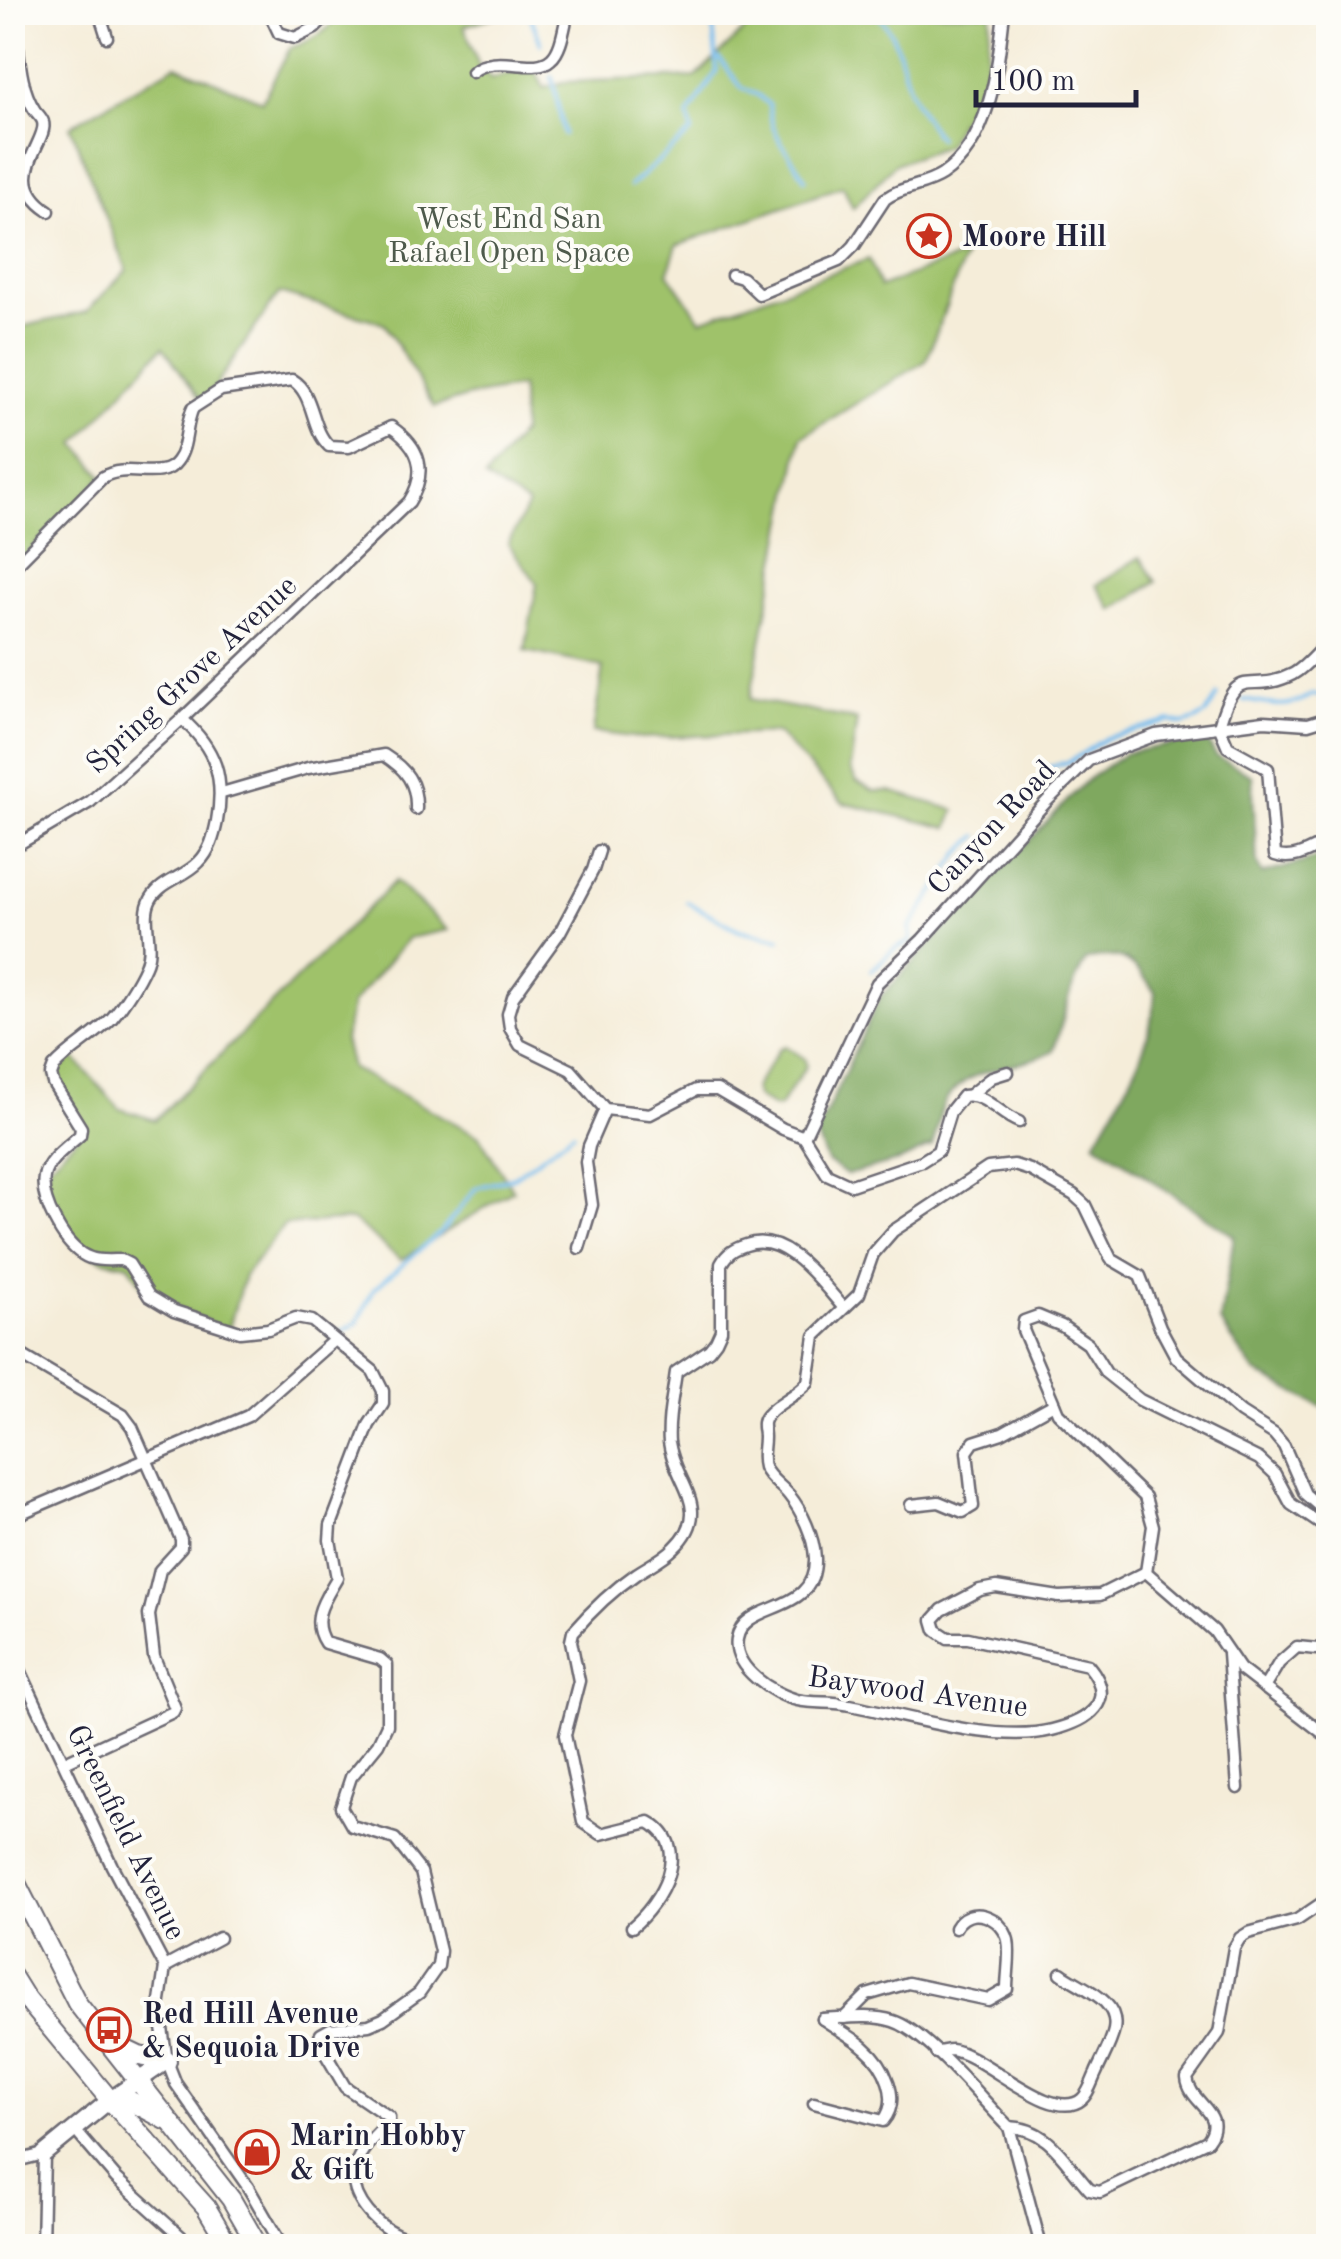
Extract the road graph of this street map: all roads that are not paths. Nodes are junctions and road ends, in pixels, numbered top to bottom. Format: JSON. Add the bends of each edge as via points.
{"nodes":[{"id":1,"x":99,"y":12,"type":"edge"},
{"id":2,"x":269,"y":12,"type":"edge"},
{"id":3,"x":331,"y":12,"type":"edge"},
{"id":4,"x":568,"y":12,"type":"edge"},
{"id":5,"x":1004,"y":12,"type":"edge"},
{"id":6,"x":106,"y":38,"type":"dead end"},
{"id":7,"x":12,"y":44,"type":"edge"},
{"id":8,"x":472,"y":72,"type":"dead end"},
{"id":9,"x":50,"y":211,"type":"dead end"},
{"id":10,"x":732,"y":275,"type":"dead end"},
{"id":11,"x":12,"y":569,"type":"edge"},
{"id":12,"x":1328,"y":642,"type":"edge"},
{"id":13,"x":1328,"y":718,"type":"edge"},
{"id":14,"x":182,"y":720,"type":"junction"},
{"id":15,"x":1219,"y":726,"type":"junction"},
{"id":16,"x":222,"y":794,"type":"junction"},
{"id":17,"x":416,"y":809,"type":"dead end"},
{"id":18,"x":1328,"y":841,"type":"edge"},
{"id":19,"x":12,"y":848,"type":"edge"},
{"id":20,"x":599,"y":851,"type":"dead end"},
{"id":21,"x":1008,"y":1072,"type":"dead end"},
{"id":22,"x":971,"y":1094,"type":"junction"},
{"id":23,"x":606,"y":1109,"type":"junction"},
{"id":24,"x":1019,"y":1122,"type":"dead end"},
{"id":25,"x":804,"y":1137,"type":"junction"},
{"id":26,"x":579,"y":1248,"type":"dead end"},
{"id":27,"x":843,"y":1307,"type":"junction"},
{"id":28,"x":334,"y":1340,"type":"junction"},
{"id":29,"x":12,"y":1345,"type":"edge"},
{"id":30,"x":1054,"y":1404,"type":"junction"},
{"id":31,"x":146,"y":1460,"type":"junction"},
{"id":32,"x":912,"y":1505,"type":"dead end"},
{"id":33,"x":1328,"y":1514,"type":"edge"},
{"id":34,"x":12,"y":1517,"type":"edge"},
{"id":35,"x":1328,"y":1529,"type":"edge"},
{"id":36,"x":1146,"y":1572,"type":"junction"},
{"id":37,"x":1328,"y":1650,"type":"edge"},
{"id":38,"x":12,"y":1653,"type":"edge"},
{"id":39,"x":1228,"y":1653,"type":"junction"},
{"id":40,"x":1264,"y":1688,"type":"junction"},
{"id":41,"x":1328,"y":1737,"type":"edge"},
{"id":42,"x":64,"y":1762,"type":"junction"},
{"id":43,"x":1238,"y":1788,"type":"dead end"},
{"id":44,"x":12,"y":1876,"type":"edge"},
{"id":45,"x":1328,"y":1899,"type":"edge"},
{"id":46,"x":632,"y":1927,"type":"dead end"},
{"id":47,"x":954,"y":1928,"type":"dead end"},
{"id":48,"x":219,"y":1938,"type":"dead end"},
{"id":49,"x":165,"y":1966,"type":"junction"},
{"id":50,"x":1061,"y":1973,"type":"dead end"},
{"id":51,"x":12,"y":1976,"type":"edge"},
{"id":52,"x":844,"y":2018,"type":"junction"},
{"id":53,"x":108,"y":2041,"type":"junction"},
{"id":54,"x":936,"y":2052,"type":"junction"},
{"id":55,"x":167,"y":2061,"type":"junction"},
{"id":56,"x":138,"y":2078,"type":"junction"},
{"id":57,"x":110,"y":2100,"type":"junction"},
{"id":58,"x":814,"y":2102,"type":"dead end"},
{"id":59,"x":175,"y":2125,"type":"junction"},
{"id":60,"x":1009,"y":2127,"type":"junction"},
{"id":61,"x":74,"y":2129,"type":"junction"},
{"id":62,"x":44,"y":2154,"type":"junction"},
{"id":63,"x":12,"y":2162,"type":"edge"},
{"id":64,"x":442,"y":2245,"type":"edge"},
{"id":65,"x":1037,"y":2245,"type":"edge"},
{"id":66,"x":42,"y":2246,"type":"edge"},
{"id":67,"x":187,"y":2246,"type":"edge"},
{"id":68,"x":229,"y":2246,"type":"edge"},
{"id":69,"x":258,"y":2246,"type":"edge"},
{"id":70,"x":282,"y":2246,"type":"edge"},
{"id":71,"x":455,"y":2246,"type":"edge"}],
"edges":[{"from":1,"to":6,"type":"street"},
{"from":2,"to":3,"type":"street","via":[[279,33],[295,38]]},
{"from":4,"to":8,"type":"street","via":[[552,60],[496,62]]},
{"from":5,"to":10,"type":"street","via":[[996,86],[954,166],[885,199],[848,253],[829,268],[758,294]]},
{"from":7,"to":9,"type":"street","via":[[44,129],[27,159],[28,186]]},
{"from":11,"to":14,"type":"street","name":"Spring Grove Avenue","via":[[103,477],[173,466],[188,417],[221,390],[284,379],[300,384],[329,446],[349,447],[391,427],[404,436],[421,470],[409,502]]},
{"from":12,"to":15,"type":"street","via":[[1294,673],[1237,685]]},
{"from":13,"to":15,"type":"street","name":"Canyon Road"},
{"from":14,"to":16,"type":"street","via":[[208,748]]},
{"from":14,"to":19,"type":"street","name":"Spring Grove Avenue","via":[[90,802]]},
{"from":15,"to":18,"type":"street","via":[[1228,747],[1268,769],[1275,855],[1296,856]]},
{"from":15,"to":25,"type":"street","name":"Canyon Road","via":[[1156,735],[1089,760],[1046,801],[877,982]]},
{"from":16,"to":17,"type":"street","via":[[308,768],[384,755],[410,777]]},
{"from":16,"to":28,"type":"street","via":[[214,838],[202,859],[151,898],[146,965],[112,1018],[54,1067],[53,1083],[81,1128],[48,1166],[44,1189],[73,1246],[94,1259],[128,1264],[158,1302],[228,1331],[303,1319]]},
{"from":20,"to":23,"type":"street","via":[[560,932],[512,997],[508,1014],[520,1045],[572,1070]]},
{"from":21,"to":22,"type":"street"},
{"from":22,"to":24,"type":"street"},
{"from":22,"to":25,"type":"street","via":[[955,1102],[938,1151],[856,1184],[827,1174]]},
{"from":23,"to":25,"type":"street","via":[[650,1114],[696,1090],[717,1090]]},
{"from":23,"to":26,"type":"street","via":[[588,1146],[592,1206]]},
{"from":27,"to":33,"type":"street","name":"Baywood Avenue","via":[[859,1294],[873,1254],[920,1210],[988,1168],[1030,1170],[1085,1205],[1110,1259],[1140,1276],[1176,1358],[1274,1434],[1305,1494]]},
{"from":27,"to":36,"type":"street","name":"Baywood Avenue","via":[[816,1336],[808,1382],[762,1422],[765,1470],[800,1512],[815,1558],[812,1582],[795,1600],[747,1623],[737,1637],[738,1656],[753,1675],[796,1700],[999,1734],[1074,1725],[1095,1710],[1102,1695],[1088,1665],[948,1638],[934,1620],[980,1590],[1100,1595]]},
{"from":27,"to":46,"type":"street","via":[[810,1268],[769,1241],[725,1256],[721,1330],[710,1350],[676,1372],[670,1412],[669,1442],[692,1499],[690,1524],[671,1552],[573,1632],[578,1681],[565,1735],[583,1822],[601,1834],[650,1822],[668,1844],[664,1889]]},
{"from":28,"to":31,"type":"street","via":[[248,1416]]},
{"from":28,"to":64,"type":"street","via":[[373,1371],[384,1404],[369,1425],[331,1525],[337,1578],[318,1612],[325,1643],[386,1665],[388,1725],[350,1776],[341,1807],[352,1826],[394,1839],[421,1872],[440,1950],[438,1966],[419,1993],[383,2019],[330,2029],[318,2041],[344,2086],[389,2117],[356,2166],[354,2184],[365,2208],[397,2234]]},
{"from":29,"to":31,"type":"street","via":[[114,1407],[132,1427]]},
{"from":30,"to":32,"type":"street","via":[[974,1442],[967,1452],[972,1506],[963,1512],[939,1502]]},
{"from":30,"to":35,"type":"street","via":[[1023,1330],[1029,1317],[1062,1326],[1088,1344],[1106,1374],[1140,1400],[1258,1459],[1291,1504]]},
{"from":30,"to":36,"type":"street","via":[[1145,1497],[1153,1526]]},
{"from":31,"to":34,"type":"street"},
{"from":31,"to":42,"type":"street","via":[[181,1539],[160,1570],[149,1615],[154,1657],[174,1708],[166,1718]]},
{"from":36,"to":39,"type":"street","via":[[1214,1631]]},
{"from":37,"to":40,"type":"street","via":[[1297,1647]]},
{"from":38,"to":42,"type":"street","name":"Greenfield Avenue"},
{"from":39,"to":40,"type":"street"},
{"from":39,"to":43,"type":"street"},
{"from":40,"to":41,"type":"street"},
{"from":42,"to":49,"type":"street","name":"Greenfield Avenue"},
{"from":44,"to":53,"type":"main road","via":[[77,2004]]},
{"from":45,"to":60,"type":"street","via":[[1297,1920],[1248,1934],[1234,1948],[1219,2033],[1186,2078],[1215,2122],[1207,2142],[1100,2192],[1090,2190],[1030,2128]]},
{"from":47,"to":52,"type":"street","via":[[970,1912],[1002,1930],[1008,1938],[1007,1988],[988,2000],[908,1983],[867,1995]]},
{"from":48,"to":49,"type":"street"},
{"from":49,"to":55,"type":"street","name":"Greenfield Avenue","via":[[160,2008]]},
{"from":50,"to":54,"type":"street","via":[[1104,2000],[1115,2015],[1085,2097],[1073,2105],[1028,2092],[966,2056]]},
{"from":51,"to":57,"type":"main road"},
{"from":52,"to":54,"type":"street","via":[[897,2022]]},
{"from":52,"to":58,"type":"street","via":[[822,2019],[878,2062],[891,2090],[888,2116],[883,2121]]},
{"from":53,"to":55,"type":"main road"},
{"from":53,"to":56,"type":"main road"},
{"from":54,"to":60,"type":"street"},
{"from":55,"to":56,"type":"street"},
{"from":55,"to":70,"type":"street","name":"Greenfield Avenue","via":[[190,2108]]},
{"from":56,"to":57,"type":"street"},
{"from":56,"to":59,"type":"main road"},
{"from":57,"to":59,"type":"main road","via":[[126,2098]]},
{"from":57,"to":61,"type":"street"},
{"from":57,"to":68,"type":"main road","via":[[206,2207]]},
{"from":59,"to":69,"type":"main road"},
{"from":60,"to":65,"type":"street"},
{"from":61,"to":62,"type":"street"},
{"from":61,"to":67,"type":"street"},
{"from":62,"to":63,"type":"street"},
{"from":62,"to":66,"type":"street"},
{"from":64,"to":71,"type":"street","via":[[447,2239]]}]}
